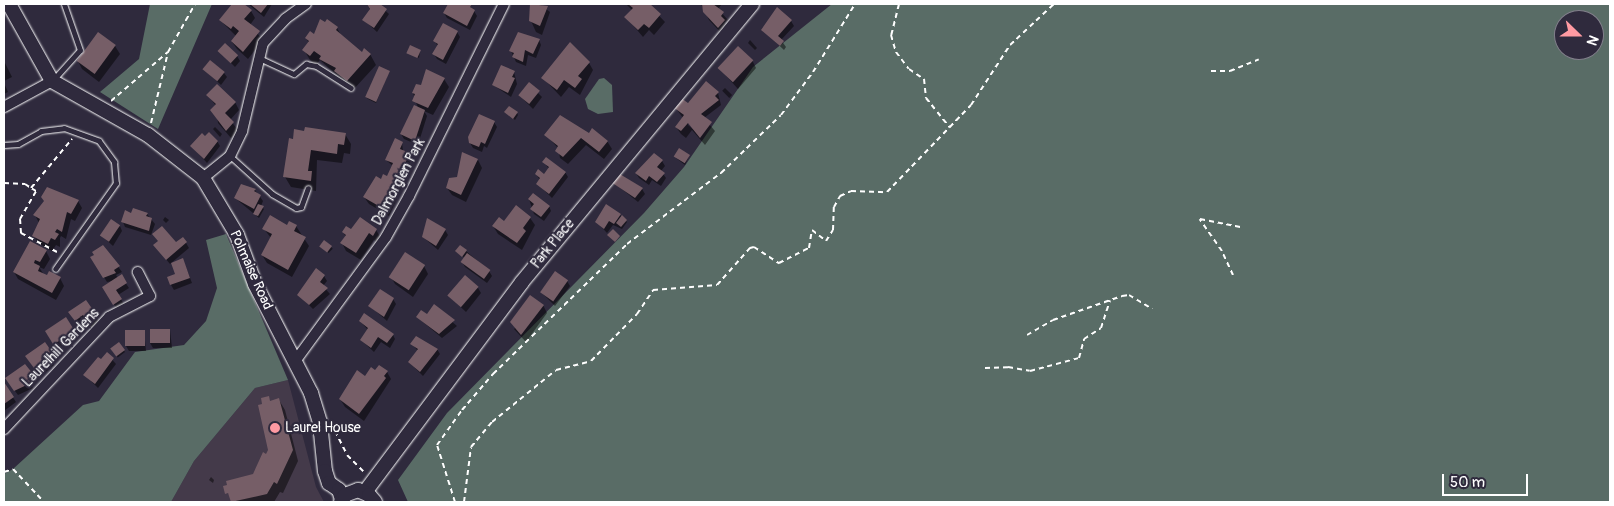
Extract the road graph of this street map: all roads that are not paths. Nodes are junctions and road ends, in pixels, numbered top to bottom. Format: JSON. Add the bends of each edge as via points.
{"nodes":[{"id":1,"x":10,"y":4,"type":"edge"},
{"id":2,"x":64,"y":4,"type":"edge"},
{"id":3,"x":306,"y":4,"type":"edge"},
{"id":4,"x":504,"y":4,"type":"edge"},
{"id":5,"x":752,"y":4,"type":"edge"},
{"id":6,"x":258,"y":57,"type":"junction"},
{"id":7,"x":52,"y":80,"type":"junction"},
{"id":8,"x":351,"y":88,"type":"dead end"},
{"id":9,"x":4,"y":107,"type":"edge"},
{"id":10,"x":4,"y":145,"type":"edge"},
{"id":11,"x":230,"y":156,"type":"junction"},
{"id":12,"x":202,"y":178,"type":"junction"},
{"id":13,"x":308,"y":188,"type":"dead end"},
{"id":14,"x":55,"y":269,"type":"dead end"},
{"id":15,"x":138,"y":272,"type":"dead end"},
{"id":16,"x":296,"y":360,"type":"junction"},
{"id":17,"x":4,"y":429,"type":"edge"},
{"id":18,"x":364,"y":492,"type":"junction"},
{"id":19,"x":342,"y":501,"type":"edge"},
{"id":20,"x":375,"y":502,"type":"edge"}],
"edges":[{"from":1,"to":7,"type":"street","name":"Polmaise Road"},
{"from":2,"to":7,"type":"lane","via":[[80,50]]},
{"from":3,"to":6,"type":"street","via":[[285,19],[263,43]]},
{"from":4,"to":16,"type":"street","name":"Dalmorglen Park","via":[[386,236]]},
{"from":5,"to":18,"type":"street","name":"Park Place","via":[[522,282]]},
{"from":6,"to":8,"type":"lane","via":[[294,74],[306,64],[316,66]]},
{"from":6,"to":11,"type":"street","via":[[242,131]]},
{"from":7,"to":9,"type":"street"},
{"from":7,"to":12,"type":"street","name":"Polmaise Road","via":[[148,135]]},
{"from":10,"to":14,"type":"lane","via":[[18,144],[41,131],[64,128],[99,141],[114,162],[116,183]]},
{"from":11,"to":12,"type":"street"},
{"from":11,"to":13,"type":"lane","via":[[272,194],[296,208],[301,207]]},
{"from":12,"to":16,"type":"street","name":"Polmaise Road","via":[[237,235],[255,284]]},
{"from":15,"to":17,"type":"street","name":"Laurelhill Gardens","via":[[150,296],[109,316]]},
{"from":16,"to":19,"type":"street","name":"Polmaise Road","via":[[320,423],[325,471],[329,483],[339,490]]},
{"from":18,"to":19,"type":"street","via":[[352,492]]},
{"from":18,"to":20,"type":"street"}]}
